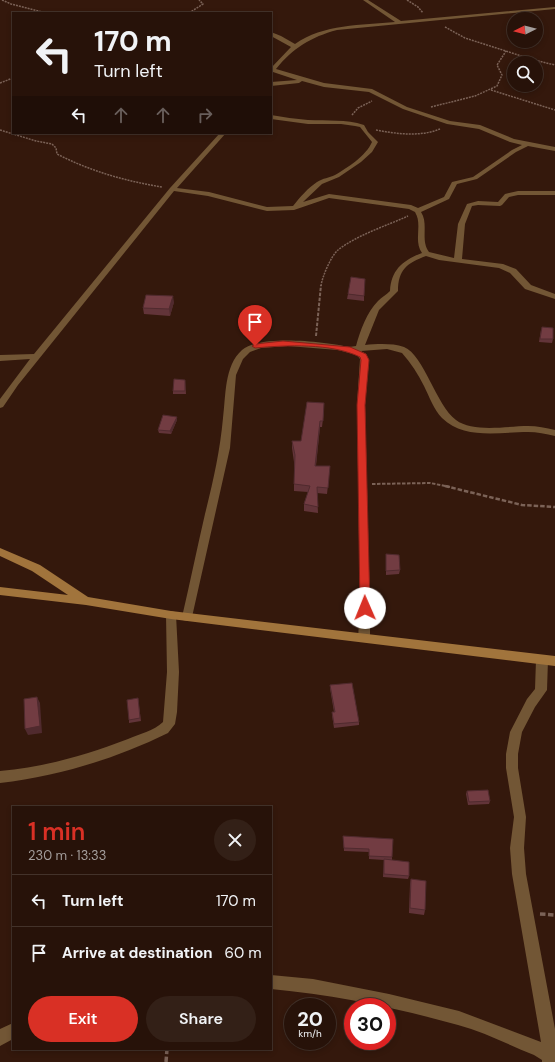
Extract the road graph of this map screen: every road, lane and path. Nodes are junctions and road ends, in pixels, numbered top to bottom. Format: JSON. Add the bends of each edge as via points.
{"nodes":[{"id":1,"x":2,"y":0,"type":"edge"},
{"id":2,"x":199,"y":0,"type":"edge"},
{"id":3,"x":365,"y":0,"type":"edge"},
{"id":4,"x":407,"y":0,"type":"edge"},
{"id":5,"x":555,"y":8,"type":"edge"},
{"id":6,"x":43,"y":12,"type":"edge"},
{"id":7,"x":191,"y":12,"type":"edge"},
{"id":8,"x":437,"y":20,"type":"junction"},
{"id":9,"x":427,"y":21,"type":"junction"},
{"id":10,"x":400,"y":22,"type":"junction"},
{"id":11,"x":272,"y":34,"type":"edge"},
{"id":12,"x":294,"y":46,"type":"junction"},
{"id":13,"x":506,"y":51,"type":"junction"},
{"id":14,"x":555,"y":65,"type":"edge"},
{"id":15,"x":272,"y":70,"type":"edge"},
{"id":16,"x":12,"y":78,"type":"edge"},
{"id":17,"x":305,"y":80,"type":"junction"},
{"id":18,"x":0,"y":83,"type":"edge"},
{"id":19,"x":272,"y":84,"type":"edge"},
{"id":20,"x":491,"y":90,"type":"junction"},
{"id":21,"x":381,"y":96,"type":"junction"},
{"id":22,"x":555,"y":110,"type":"edge"},
{"id":23,"x":420,"y":112,"type":"junction"},
{"id":24,"x":272,"y":117,"type":"edge"},
{"id":25,"x":346,"y":122,"type":"junction"},
{"id":26,"x":449,"y":123,"type":"junction"},
{"id":27,"x":362,"y":126,"type":"junction"},
{"id":28,"x":0,"y":130,"type":"edge"},
{"id":29,"x":12,"y":134,"type":"edge"},
{"id":30,"x":13,"y":134,"type":"edge"},
{"id":31,"x":222,"y":134,"type":"edge"},
{"id":32,"x":526,"y":144,"type":"junction"},
{"id":33,"x":555,"y":149,"type":"edge"},
{"id":34,"x":172,"y":189,"type":"junction"},
{"id":35,"x":555,"y":193,"type":"edge"},
{"id":36,"x":296,"y":207,"type":"junction"},
{"id":37,"x":418,"y":211,"type":"junction"},
{"id":38,"x":426,"y":254,"type":"junction"},
{"id":39,"x":458,"y":260,"type":"junction"},
{"id":40,"x":555,"y":297,"type":"edge"},
{"id":41,"x":314,"y":345,"type":"junction"},
{"id":42,"x":360,"y":348,"type":"junction"},
{"id":43,"x":350,"y":350,"type":"junction"},
{"id":44,"x":37,"y":356,"type":"junction"},
{"id":45,"x":0,"y":358,"type":"edge"},
{"id":46,"x":0,"y":404,"type":"edge"},
{"id":47,"x":555,"y":434,"type":"edge"},
{"id":48,"x":363,"y":484,"type":"junction"},
{"id":49,"x":555,"y":506,"type":"edge"},
{"id":50,"x":0,"y":552,"type":"edge"},
{"id":51,"x":0,"y":591,"type":"edge"},
{"id":52,"x":86,"y":601,"type":"junction"},
{"id":53,"x":171,"y":615,"type":"junction"},
{"id":54,"x":187,"y":617,"type":"junction"},
{"id":55,"x":364,"y":638,"type":"junction"},
{"id":56,"x":548,"y":661,"type":"edge"},
{"id":57,"x":0,"y":777,"type":"edge"},
{"id":58,"x":272,"y":982,"type":"edge"},
{"id":59,"x":12,"y":1031,"type":"edge"},
{"id":60,"x":0,"y":1038,"type":"edge"},
{"id":61,"x":167,"y":1050,"type":"edge"},
{"id":62,"x":552,"y":1059,"type":"edge"},
{"id":63,"x":166,"y":1062,"type":"edge"}],
"edges":[{"from":1,"to":6,"type":"path","via":[[6,4]]},
{"from":2,"to":7,"type":"path","via":[[203,4]]},
{"from":3,"to":10,"type":"street"},
{"from":4,"to":9,"type":"path","via":[[421,10]]},
{"from":5,"to":8,"type":"street"},
{"from":8,"to":9,"type":"street"},
{"from":8,"to":13,"type":"path","via":[[462,38]]},
{"from":9,"to":10,"type":"street"},
{"from":10,"to":12,"type":"street","via":[[318,34]]},
{"from":11,"to":12,"type":"street"},
{"from":12,"to":15,"type":"street"},
{"from":13,"to":14,"type":"path","via":[[530,60]]},
{"from":13,"to":20,"type":"path","via":[[498,64],[501,78]]},
{"from":15,"to":17,"type":"street"},
{"from":16,"to":18,"type":"path"},
{"from":17,"to":19,"type":"street"},
{"from":17,"to":21,"type":"street","via":[[342,88],[370,90]]},
{"from":20,"to":22,"type":"path"},
{"from":20,"to":23,"type":"path"},
{"from":21,"to":23,"type":"street"},
{"from":21,"to":25,"type":"path","via":[[358,108]]},
{"from":23,"to":26,"type":"street"},
{"from":24,"to":25,"type":"street","via":[[319,123]]},
{"from":25,"to":27,"type":"street"},
{"from":26,"to":27,"type":"path","via":[[436,131],[420,133],[396,133]]},
{"from":26,"to":32,"type":"street","via":[[480,127],[507,140]]},
{"from":27,"to":36,"type":"street","via":[[375,142],[374,146],[357,163],[316,186]]},
{"from":28,"to":29,"type":"path"},
{"from":30,"to":34,"type":"path","via":[[52,144],[57,154],[66,160],[125,181]]},
{"from":31,"to":34,"type":"street"},
{"from":32,"to":33,"type":"street"},
{"from":32,"to":37,"type":"street","via":[[475,178],[454,183],[447,198]]},
{"from":34,"to":36,"type":"street","via":[[209,194],[267,209]]},
{"from":34,"to":44,"type":"street"},
{"from":35,"to":39,"type":"street","via":[[518,193],[507,195],[500,204],[469,204],[462,225]]},
{"from":36,"to":37,"type":"street","via":[[329,196],[411,207]]},
{"from":37,"to":38,"type":"street","via":[[423,225],[421,247]]},
{"from":37,"to":41,"type":"path","via":[[337,251],[322,277]]},
{"from":38,"to":39,"type":"street"},
{"from":38,"to":42,"type":"street","via":[[406,262],[398,269],[394,291],[381,302],[374,313]]},
{"from":39,"to":40,"type":"street","via":[[505,268],[516,274],[528,286]]},
{"from":41,"to":43,"type":"street"},
{"from":41,"to":54,"type":"street","via":[[262,344],[241,354],[235,365],[226,448]]},
{"from":42,"to":43,"type":"street"},
{"from":42,"to":47,"type":"street","via":[[402,348],[426,380],[445,416],[461,427],[543,430]]},
{"from":43,"to":48,"type":"street","via":[[363,356],[365,360],[361,405]]},
{"from":44,"to":45,"type":"street"},
{"from":44,"to":46,"type":"street"},
{"from":48,"to":49,"type":"path","via":[[430,483],[522,505]]},
{"from":48,"to":55,"type":"street"},
{"from":50,"to":52,"type":"main road","via":[[36,568]]},
{"from":51,"to":52,"type":"main road"},
{"from":52,"to":53,"type":"main road"},
{"from":53,"to":54,"type":"main road"},
{"from":53,"to":57,"type":"street","via":[[173,672],[168,724],[164,729],[77,764]]},
{"from":54,"to":55,"type":"main road"},
{"from":55,"to":56,"type":"main road"},
{"from":56,"to":62,"type":"street","via":[[541,690],[516,732],[512,768],[520,817],[517,848],[519,874]]},
{"from":58,"to":62,"type":"street","via":[[314,986],[382,999],[459,1018],[539,1049]]},
{"from":59,"to":60,"type":"street"},
{"from":61,"to":63,"type":"path"}]}
